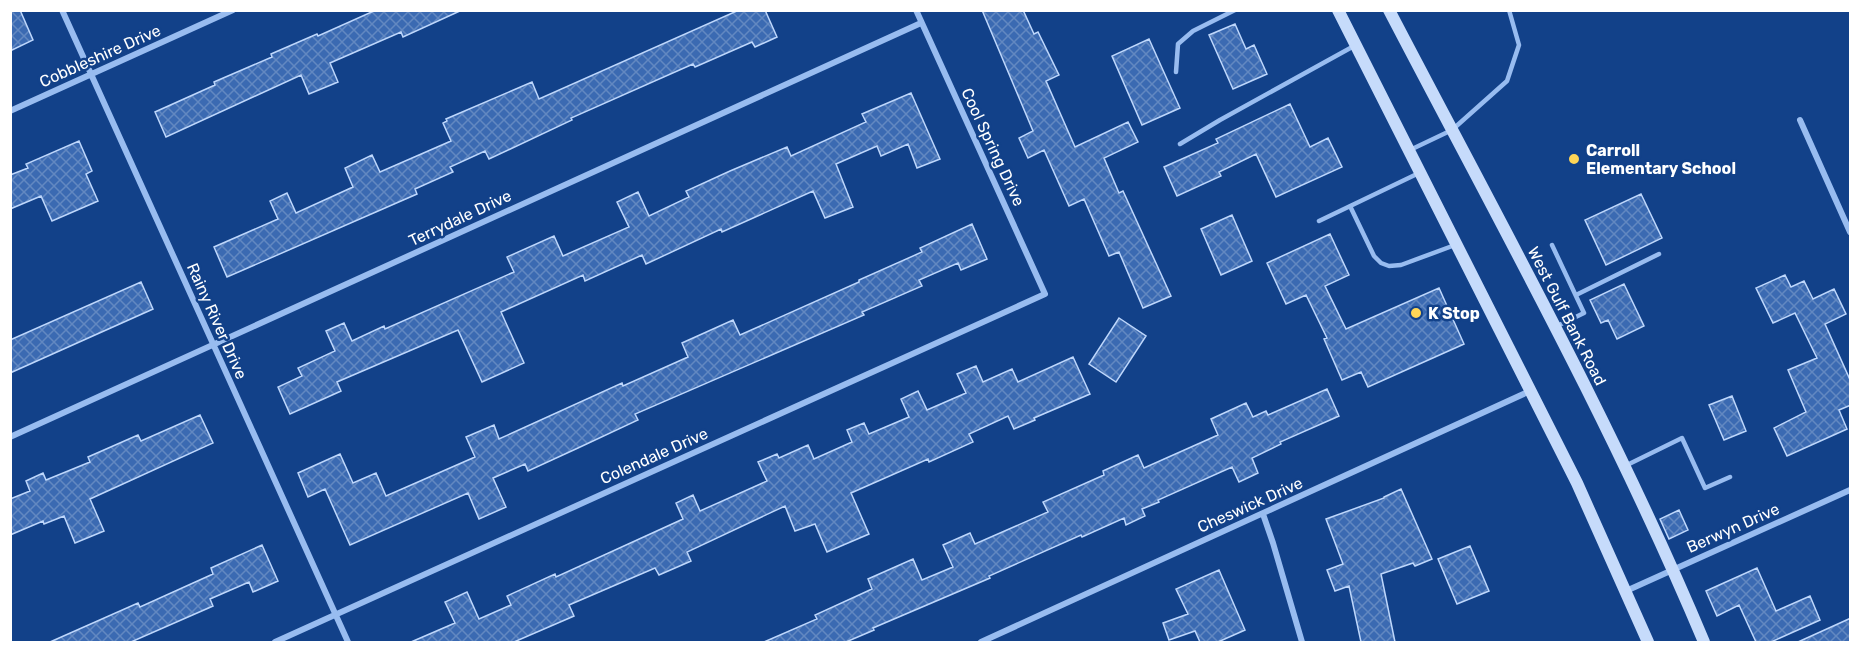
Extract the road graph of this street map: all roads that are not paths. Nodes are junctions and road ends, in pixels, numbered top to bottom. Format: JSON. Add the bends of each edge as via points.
{"nodes":[{"id":1,"x":62,"y":10,"type":"edge"},
{"id":2,"x":232,"y":10,"type":"edge"},
{"id":3,"x":916,"y":10,"type":"edge"},
{"id":4,"x":1235,"y":10,"type":"edge"},
{"id":5,"x":1338,"y":10,"type":"edge"},
{"id":6,"x":1389,"y":10,"type":"edge"},
{"id":7,"x":1509,"y":10,"type":"edge"},
{"id":8,"x":921,"y":23,"type":"junction"},
{"id":9,"x":1357,"y":44,"type":"junction"},
{"id":10,"x":1176,"y":72,"type":"dead end"},
{"id":11,"x":91,"y":74,"type":"junction"},
{"id":12,"x":10,"y":111,"type":"edge"},
{"id":13,"x":1800,"y":120,"type":"dead end"},
{"id":14,"x":1452,"y":130,"type":"junction"},
{"id":15,"x":1180,"y":144,"type":"dead end"},
{"id":16,"x":1410,"y":150,"type":"junction"},
{"id":17,"x":1421,"y":171,"type":"junction"},
{"id":18,"x":1350,"y":206,"type":"junction"},
{"id":19,"x":1319,"y":221,"type":"dead end"},
{"id":20,"x":1851,"y":232,"type":"edge"},
{"id":21,"x":1457,"y":244,"type":"junction"},
{"id":22,"x":1552,"y":245,"type":"dead end"},
{"id":23,"x":1659,"y":254,"type":"dead end"},
{"id":24,"x":1045,"y":294,"type":"joint"},
{"id":25,"x":1576,"y":295,"type":"junction"},
{"id":26,"x":1555,"y":327,"type":"junction"},
{"id":27,"x":213,"y":346,"type":"junction"},
{"id":28,"x":1530,"y":391,"type":"junction"},
{"id":29,"x":10,"y":437,"type":"edge"},
{"id":30,"x":1624,"y":466,"type":"junction"},
{"id":31,"x":1730,"y":477,"type":"dead end"},
{"id":32,"x":1851,"y":490,"type":"edge"},
{"id":33,"x":1263,"y":514,"type":"junction"},
{"id":34,"x":1673,"y":569,"type":"junction"},
{"id":35,"x":1626,"y":591,"type":"junction"},
{"id":36,"x":335,"y":615,"type":"junction"},
{"id":37,"x":992,"y":640,"type":"edge"},
{"id":38,"x":275,"y":642,"type":"edge"},
{"id":39,"x":348,"y":642,"type":"edge"},
{"id":40,"x":981,"y":642,"type":"edge"},
{"id":41,"x":1302,"y":642,"type":"edge"},
{"id":42,"x":1648,"y":642,"type":"edge"},
{"id":43,"x":1704,"y":642,"type":"edge"}],
"edges":[{"from":1,"to":11,"type":"street","name":"Rainy River Drive"},
{"from":2,"to":11,"type":"street","name":"Cobbleshire Drive"},
{"from":3,"to":8,"type":"street","name":"Cool Spring Drive"},
{"from":4,"to":10,"type":"lane","via":[[1193,31],[1178,44]]},
{"from":5,"to":9,"type":"main road"},
{"from":6,"to":14,"type":"main road","name":"West Gulf Bank Road"},
{"from":7,"to":14,"type":"lane","via":[[1519,45],[1507,81]]},
{"from":8,"to":24,"type":"street","name":"Cool Spring Drive"},
{"from":8,"to":27,"type":"street","name":"Terrydale Drive"},
{"from":9,"to":15,"type":"lane"},
{"from":9,"to":16,"type":"main road"},
{"from":11,"to":12,"type":"street","name":"Cobbleshire Drive"},
{"from":11,"to":27,"type":"street","name":"Rainy River Drive"},
{"from":13,"to":20,"type":"street"},
{"from":14,"to":16,"type":"lane"},
{"from":14,"to":26,"type":"main road","name":"West Gulf Bank Road"},
{"from":16,"to":17,"type":"main road"},
{"from":17,"to":18,"type":"lane"},
{"from":17,"to":21,"type":"main road"},
{"from":18,"to":19,"type":"lane"},
{"from":18,"to":21,"type":"lane","via":[[1374,256],[1389,266]]},
{"from":21,"to":28,"type":"main road"},
{"from":22,"to":25,"type":"lane"},
{"from":23,"to":25,"type":"lane"},
{"from":24,"to":36,"type":"street","name":"Colendale Drive"},
{"from":25,"to":26,"type":"lane","via":[[1584,313]]},
{"from":26,"to":30,"type":"main road","name":"West Gulf Bank Road"},
{"from":27,"to":29,"type":"street","name":"Terrydale Drive"},
{"from":27,"to":36,"type":"street","name":"Rainy River Drive"},
{"from":28,"to":33,"type":"street","name":"Cheswick Drive"},
{"from":28,"to":35,"type":"main road"},
{"from":30,"to":31,"type":"lane","via":[[1682,438],[1705,488]]},
{"from":30,"to":34,"type":"main road","name":"West Gulf Bank Road"},
{"from":32,"to":34,"type":"street","name":"Berwyn Drive"},
{"from":33,"to":37,"type":"street","name":"Cheswick Drive"},
{"from":33,"to":41,"type":"street"},
{"from":34,"to":35,"type":"street","name":"Berwyn Drive"},
{"from":34,"to":43,"type":"main road","name":"West Gulf Bank Road"},
{"from":35,"to":42,"type":"main road"},
{"from":36,"to":38,"type":"street","name":"Colendale Drive"},
{"from":36,"to":39,"type":"street","name":"Rainy River Drive"},
{"from":37,"to":40,"type":"street","name":"Cheswick Drive"}]}
